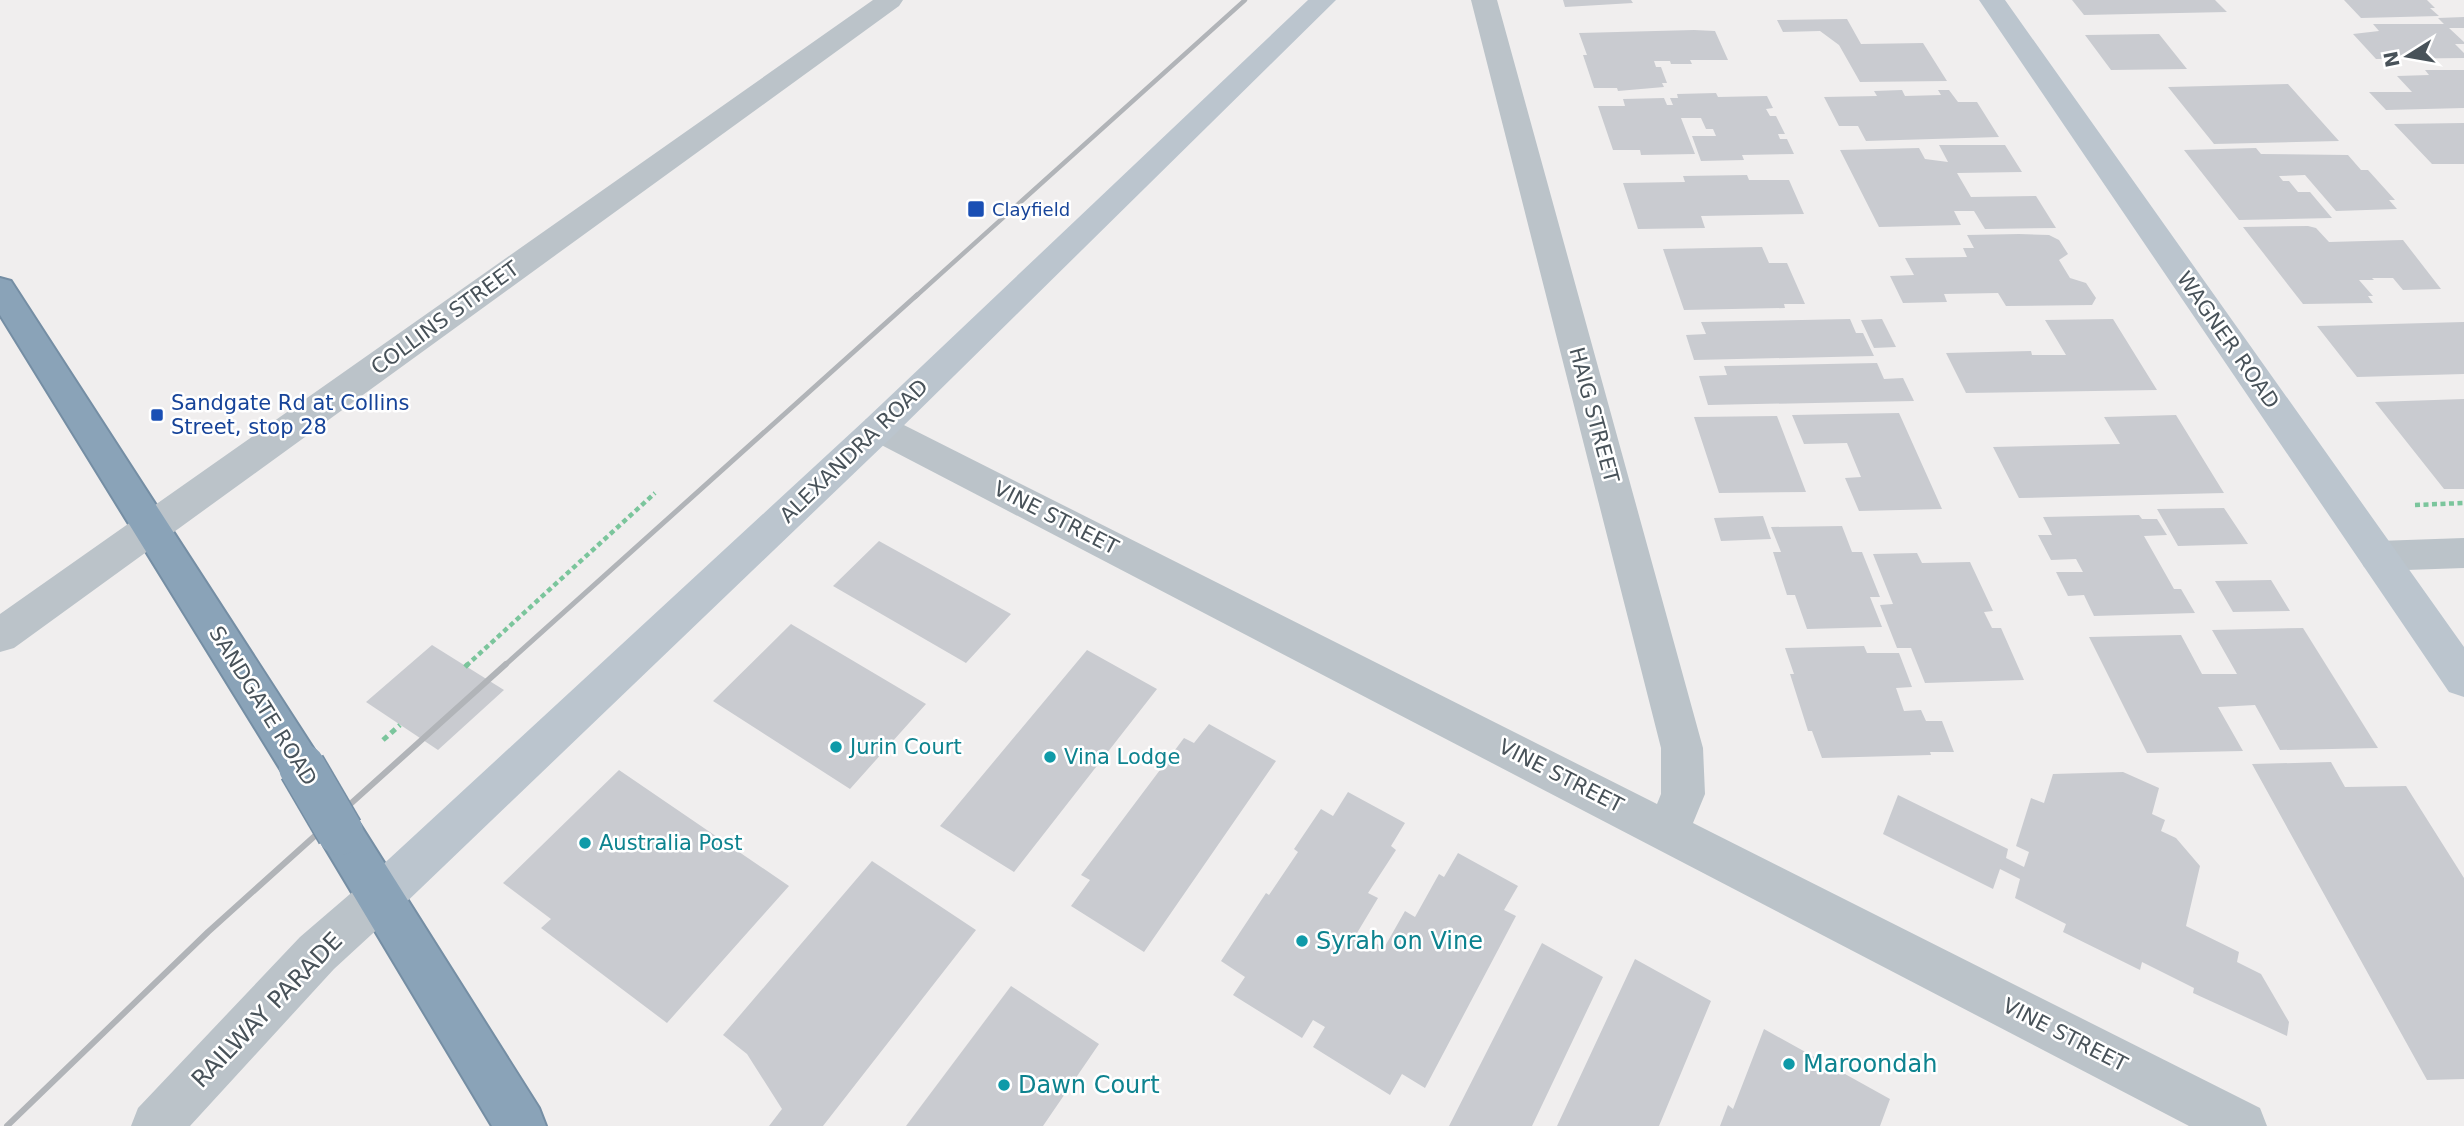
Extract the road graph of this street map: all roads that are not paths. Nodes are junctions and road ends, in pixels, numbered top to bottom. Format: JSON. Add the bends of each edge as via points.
{"nodes":[{"id":1,"x":890,"y":0,"type":"edge"},
{"id":2,"x":1323,"y":0,"type":"edge"},
{"id":3,"x":1484,"y":0,"type":"edge"},
{"id":4,"x":1992,"y":0,"type":"edge"},
{"id":5,"x":0,"y":289,"type":"edge"},
{"id":6,"x":879,"y":428,"type":"junction"},
{"id":7,"x":152,"y":527,"type":"junction"},
{"id":8,"x":2464,"y":553,"type":"edge"},
{"id":9,"x":2378,"y":556,"type":"junction"},
{"id":10,"x":0,"y":636,"type":"edge"},
{"id":11,"x":2464,"y":680,"type":"edge"},
{"id":12,"x":1668,"y":830,"type":"junction"},
{"id":13,"x":380,"y":897,"type":"junction"},
{"id":14,"x":156,"y":1126,"type":"edge"},
{"id":15,"x":521,"y":1126,"type":"edge"},
{"id":16,"x":2242,"y":1126,"type":"edge"}],
"edges":[{"from":1,"to":7,"type":"street","name":"COLLINS STREET"},
{"from":2,"to":6,"type":"street","name":"ALEXANDRA ROAD"},
{"from":3,"to":12,"type":"street","name":"HAIG STREET","via":[[1682,748],[1683,794]]},
{"from":4,"to":9,"type":"street","name":"WAGNER ROAD"},
{"from":5,"to":7,"type":"highway","name":"SANDGATE ROAD"},
{"from":6,"to":12,"type":"street","name":"VINE STREET"},
{"from":6,"to":13,"type":"street","name":"ALEXANDRA ROAD"},
{"from":7,"to":10,"type":"street","name":"COLLINS STREET"},
{"from":7,"to":13,"type":"highway","name":"SANDGATE ROAD","bridge":true},
{"from":8,"to":9,"type":"street"},
{"from":9,"to":11,"type":"street","name":"WAGNER ROAD"},
{"from":12,"to":16,"type":"street","name":"VINE STREET"},
{"from":13,"to":14,"type":"street","name":"RAILWAY PARADE","via":[[317,953]]},
{"from":13,"to":15,"type":"highway","name":"SANDGATE ROAD"}]}
